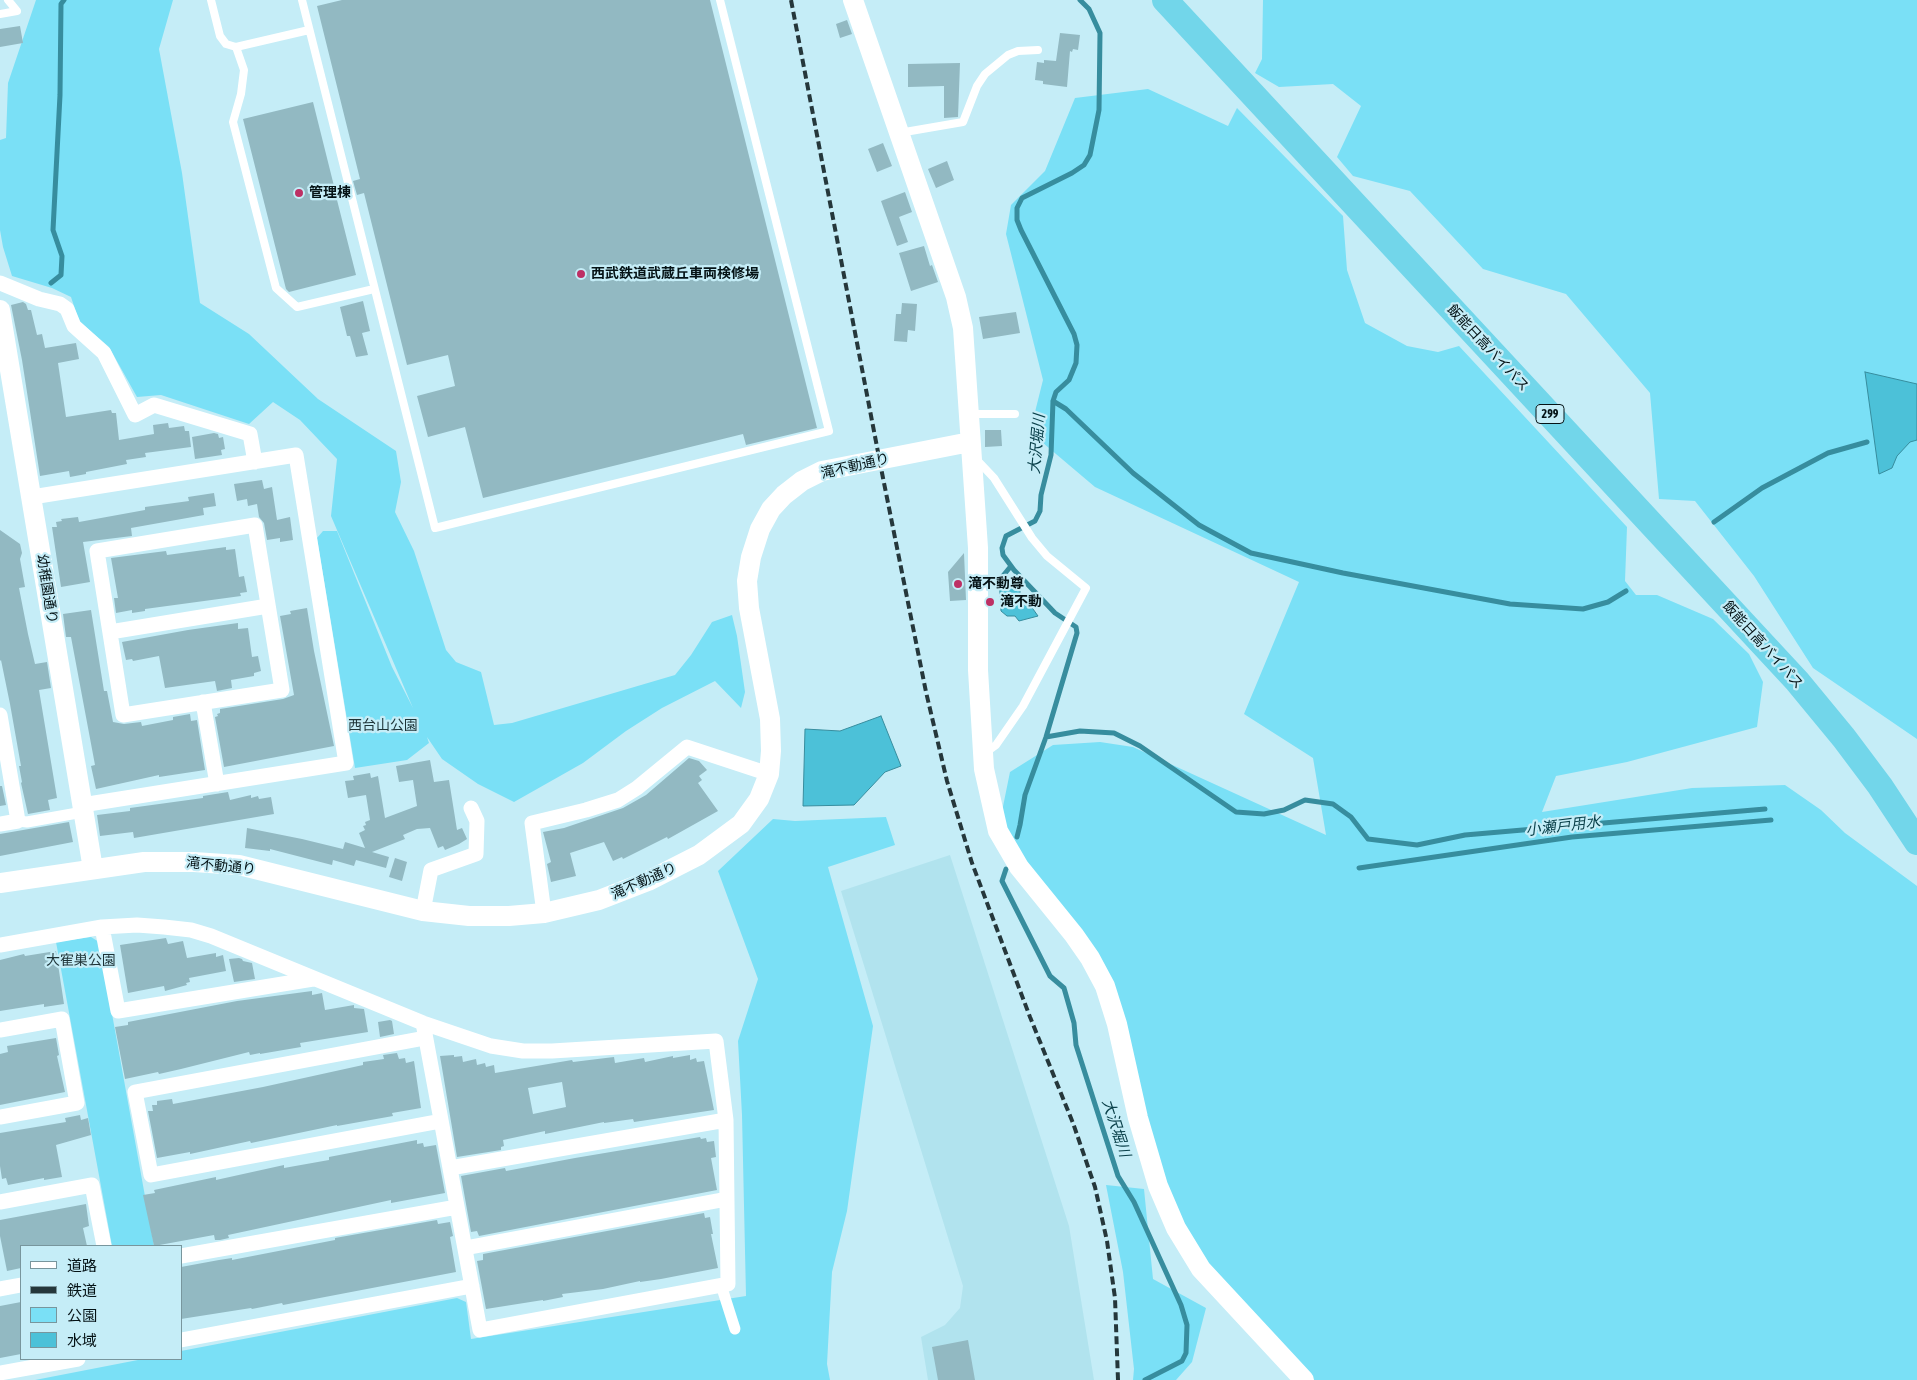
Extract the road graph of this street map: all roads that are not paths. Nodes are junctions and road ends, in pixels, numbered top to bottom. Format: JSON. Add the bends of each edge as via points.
{"nodes":[{"id":1,"x":8,"y":0,"type":"edge"},
{"id":2,"x":211,"y":0,"type":"edge"},
{"id":3,"x":302,"y":0,"type":"edge"},
{"id":4,"x":720,"y":0,"type":"edge"},
{"id":5,"x":854,"y":0,"type":"edge"},
{"id":6,"x":1165,"y":0,"type":"edge"},
{"id":7,"x":0,"y":14,"type":"edge"},
{"id":8,"x":309,"y":30,"type":"junction"},
{"id":9,"x":236,"y":47,"type":"junction"},
{"id":10,"x":1038,"y":50,"type":"dead end"},
{"id":11,"x":900,"y":133,"type":"junction"},
{"id":12,"x":0,"y":283,"type":"edge"},
{"id":13,"x":374,"y":289,"type":"junction"},
{"id":14,"x":0,"y":310,"type":"edge"},
{"id":15,"x":969,"y":414,"type":"junction"},
{"id":16,"x":1015,"y":414,"type":"dead end"},
{"id":17,"x":970,"y":447,"type":"junction"},
{"id":18,"x":255,"y":462,"type":"junction"},
{"id":19,"x":32,"y":497,"type":"junction"},
{"id":20,"x":268,"y":606,"type":"junction"},
{"id":21,"x":110,"y":632,"type":"junction"},
{"id":22,"x":204,"y":702,"type":"junction"},
{"id":23,"x":0,"y":715,"type":"edge"},
{"id":24,"x":2,"y":739,"type":"edge"},
{"id":25,"x":983,"y":755,"type":"junction"},
{"id":26,"x":769,"y":774,"type":"junction"},
{"id":27,"x":217,"y":784,"type":"junction"},
{"id":28,"x":471,"y":808,"type":"dead end"},
{"id":29,"x":82,"y":809,"type":"junction"},
{"id":30,"x":18,"y":821,"type":"junction"},
{"id":31,"x":0,"y":824,"type":"edge"},
{"id":32,"x":1917,"y":842,"type":"edge"},
{"id":33,"x":93,"y":869,"type":"junction"},
{"id":34,"x":0,"y":883,"type":"edge"},
{"id":35,"x":423,"y":911,"type":"junction"},
{"id":36,"x":544,"y":913,"type":"junction"},
{"id":37,"x":102,"y":927,"type":"junction"},
{"id":38,"x":0,"y":945,"type":"edge"},
{"id":39,"x":313,"y":979,"type":"junction"},
{"id":40,"x":0,"y":1030,"type":"edge"},
{"id":41,"x":424,"y":1030,"type":"junction"},
{"id":42,"x":0,"y":1117,"type":"edge"},
{"id":43,"x":726,"y":1120,"type":"junction"},
{"id":44,"x":441,"y":1121,"type":"junction"},
{"id":45,"x":450,"y":1168,"type":"junction"},
{"id":46,"x":727,"y":1199,"type":"junction"},
{"id":47,"x":0,"y":1202,"type":"edge"},
{"id":48,"x":457,"y":1207,"type":"junction"},
{"id":49,"x":104,"y":1245,"type":"edge"},
{"id":50,"x":465,"y":1248,"type":"junction"},
{"id":51,"x":182,"y":1256,"type":"edge"},
{"id":52,"x":20,"y":1285,"type":"edge"},
{"id":53,"x":721,"y":1285,"type":"junction"},
{"id":54,"x":472,"y":1286,"type":"junction"},
{"id":55,"x":0,"y":1288,"type":"edge"},
{"id":56,"x":735,"y":1329,"type":"dead end"},
{"id":57,"x":182,"y":1340,"type":"edge"},
{"id":58,"x":74,"y":1360,"type":"edge"},
{"id":59,"x":9,"y":1375,"type":"edge"},
{"id":60,"x":1304,"y":1380,"type":"edge"}],
"edges":[{"from":1,"to":7,"type":"lane","via":[[17,11]]},
{"from":2,"to":9,"type":"lane","via":[[220,36],[226,44]]},
{"from":3,"to":8,"type":"lane"},
{"from":4,"to":13,"type":"lane","via":[[829,431],[434,528]]},
{"from":5,"to":11,"type":"street"},
{"from":6,"to":32,"type":"highway","name":"飯能日高バイパス","number":"299","via":[[1797,681],[1874,778]]},
{"from":8,"to":9,"type":"lane"},
{"from":8,"to":13,"type":"lane"},
{"from":9,"to":13,"type":"lane","via":[[244,70],[233,122],[276,288],[298,307]]},
{"from":10,"to":11,"type":"lane","via":[[1008,55],[985,74],[963,122]]},
{"from":11,"to":15,"type":"street","via":[[956,297],[963,328]]},
{"from":12,"to":18,"type":"street","via":[[67,309],[74,326],[104,352],[135,415],[154,405],[250,434]]},
{"from":14,"to":19,"type":"street","name":"幼稚園通り"},
{"from":15,"to":16,"type":"lane"},
{"from":15,"to":17,"type":"street"},
{"from":17,"to":25,"type":"street","via":[[978,548],[978,653]]},
{"from":17,"to":25,"type":"lane","via":[[1032,538],[1047,556],[1086,588],[1023,706],[996,745]]},
{"from":17,"to":26,"type":"street","name":"滝不動通り","via":[[822,472],[802,481],[771,510],[760,529],[747,581],[770,719]]},
{"from":18,"to":19,"type":"street"},
{"from":18,"to":27,"type":"street","via":[[296,455],[346,763]]},
{"from":19,"to":29,"type":"street","name":"幼稚園通り"},
{"from":20,"to":21,"type":"street"},
{"from":20,"to":21,"type":"street","via":[[255,525],[115,548],[97,551]]},
{"from":20,"to":22,"type":"street","via":[[282,690]]},
{"from":21,"to":22,"type":"street","via":[[123,715]]},
{"from":22,"to":27,"type":"street"},
{"from":23,"to":24,"type":"street"},
{"from":24,"to":30,"type":"street"},
{"from":25,"to":60,"type":"street","via":[[998,831],[1019,867],[1090,958],[1105,986],[1138,1118],[1158,1186],[1176,1228],[1201,1269]]},
{"from":26,"to":36,"type":"street","name":"滝不動通り","via":[[759,799],[741,824],[699,855],[648,881],[599,900]]},
{"from":26,"to":36,"type":"street","via":[[688,748],[618,800],[532,823]]},
{"from":27,"to":29,"type":"street"},
{"from":28,"to":35,"type":"street","via":[[478,821],[476,854],[431,870]]},
{"from":29,"to":30,"type":"street","via":[[27,822]]},
{"from":29,"to":33,"type":"street","name":"幼稚園通り"},
{"from":30,"to":31,"type":"street"},
{"from":33,"to":34,"type":"street","name":"滝不動通り"},
{"from":33,"to":35,"type":"street","name":"滝不動通り","via":[[144,862],[239,865]]},
{"from":35,"to":36,"type":"street","name":"滝不動通り","via":[[469,916]]},
{"from":37,"to":38,"type":"street"},
{"from":37,"to":39,"type":"street","via":[[138,925],[191,930]]},
{"from":37,"to":39,"type":"street","via":[[118,1011]]},
{"from":39,"to":41,"type":"street"},
{"from":40,"to":42,"type":"street","via":[[62,1019],[77,1103]]},
{"from":41,"to":43,"type":"street","via":[[523,1051],[716,1041]]},
{"from":41,"to":44,"type":"street"},
{"from":41,"to":44,"type":"street","via":[[136,1092],[151,1175]]},
{"from":43,"to":45,"type":"street"},
{"from":43,"to":46,"type":"street"},
{"from":44,"to":45,"type":"street"},
{"from":45,"to":48,"type":"street"},
{"from":46,"to":50,"type":"street"},
{"from":46,"to":53,"type":"street","via":[[728,1284]]},
{"from":47,"to":49,"type":"street","via":[[92,1186]]},
{"from":48,"to":50,"type":"street"},
{"from":48,"to":51,"type":"street"},
{"from":50,"to":54,"type":"street"},
{"from":52,"to":55,"type":"street"},
{"from":53,"to":54,"type":"street","via":[[480,1330]]},
{"from":53,"to":56,"type":"street"},
{"from":54,"to":57,"type":"street"},
{"from":58,"to":59,"type":"street"}]}
